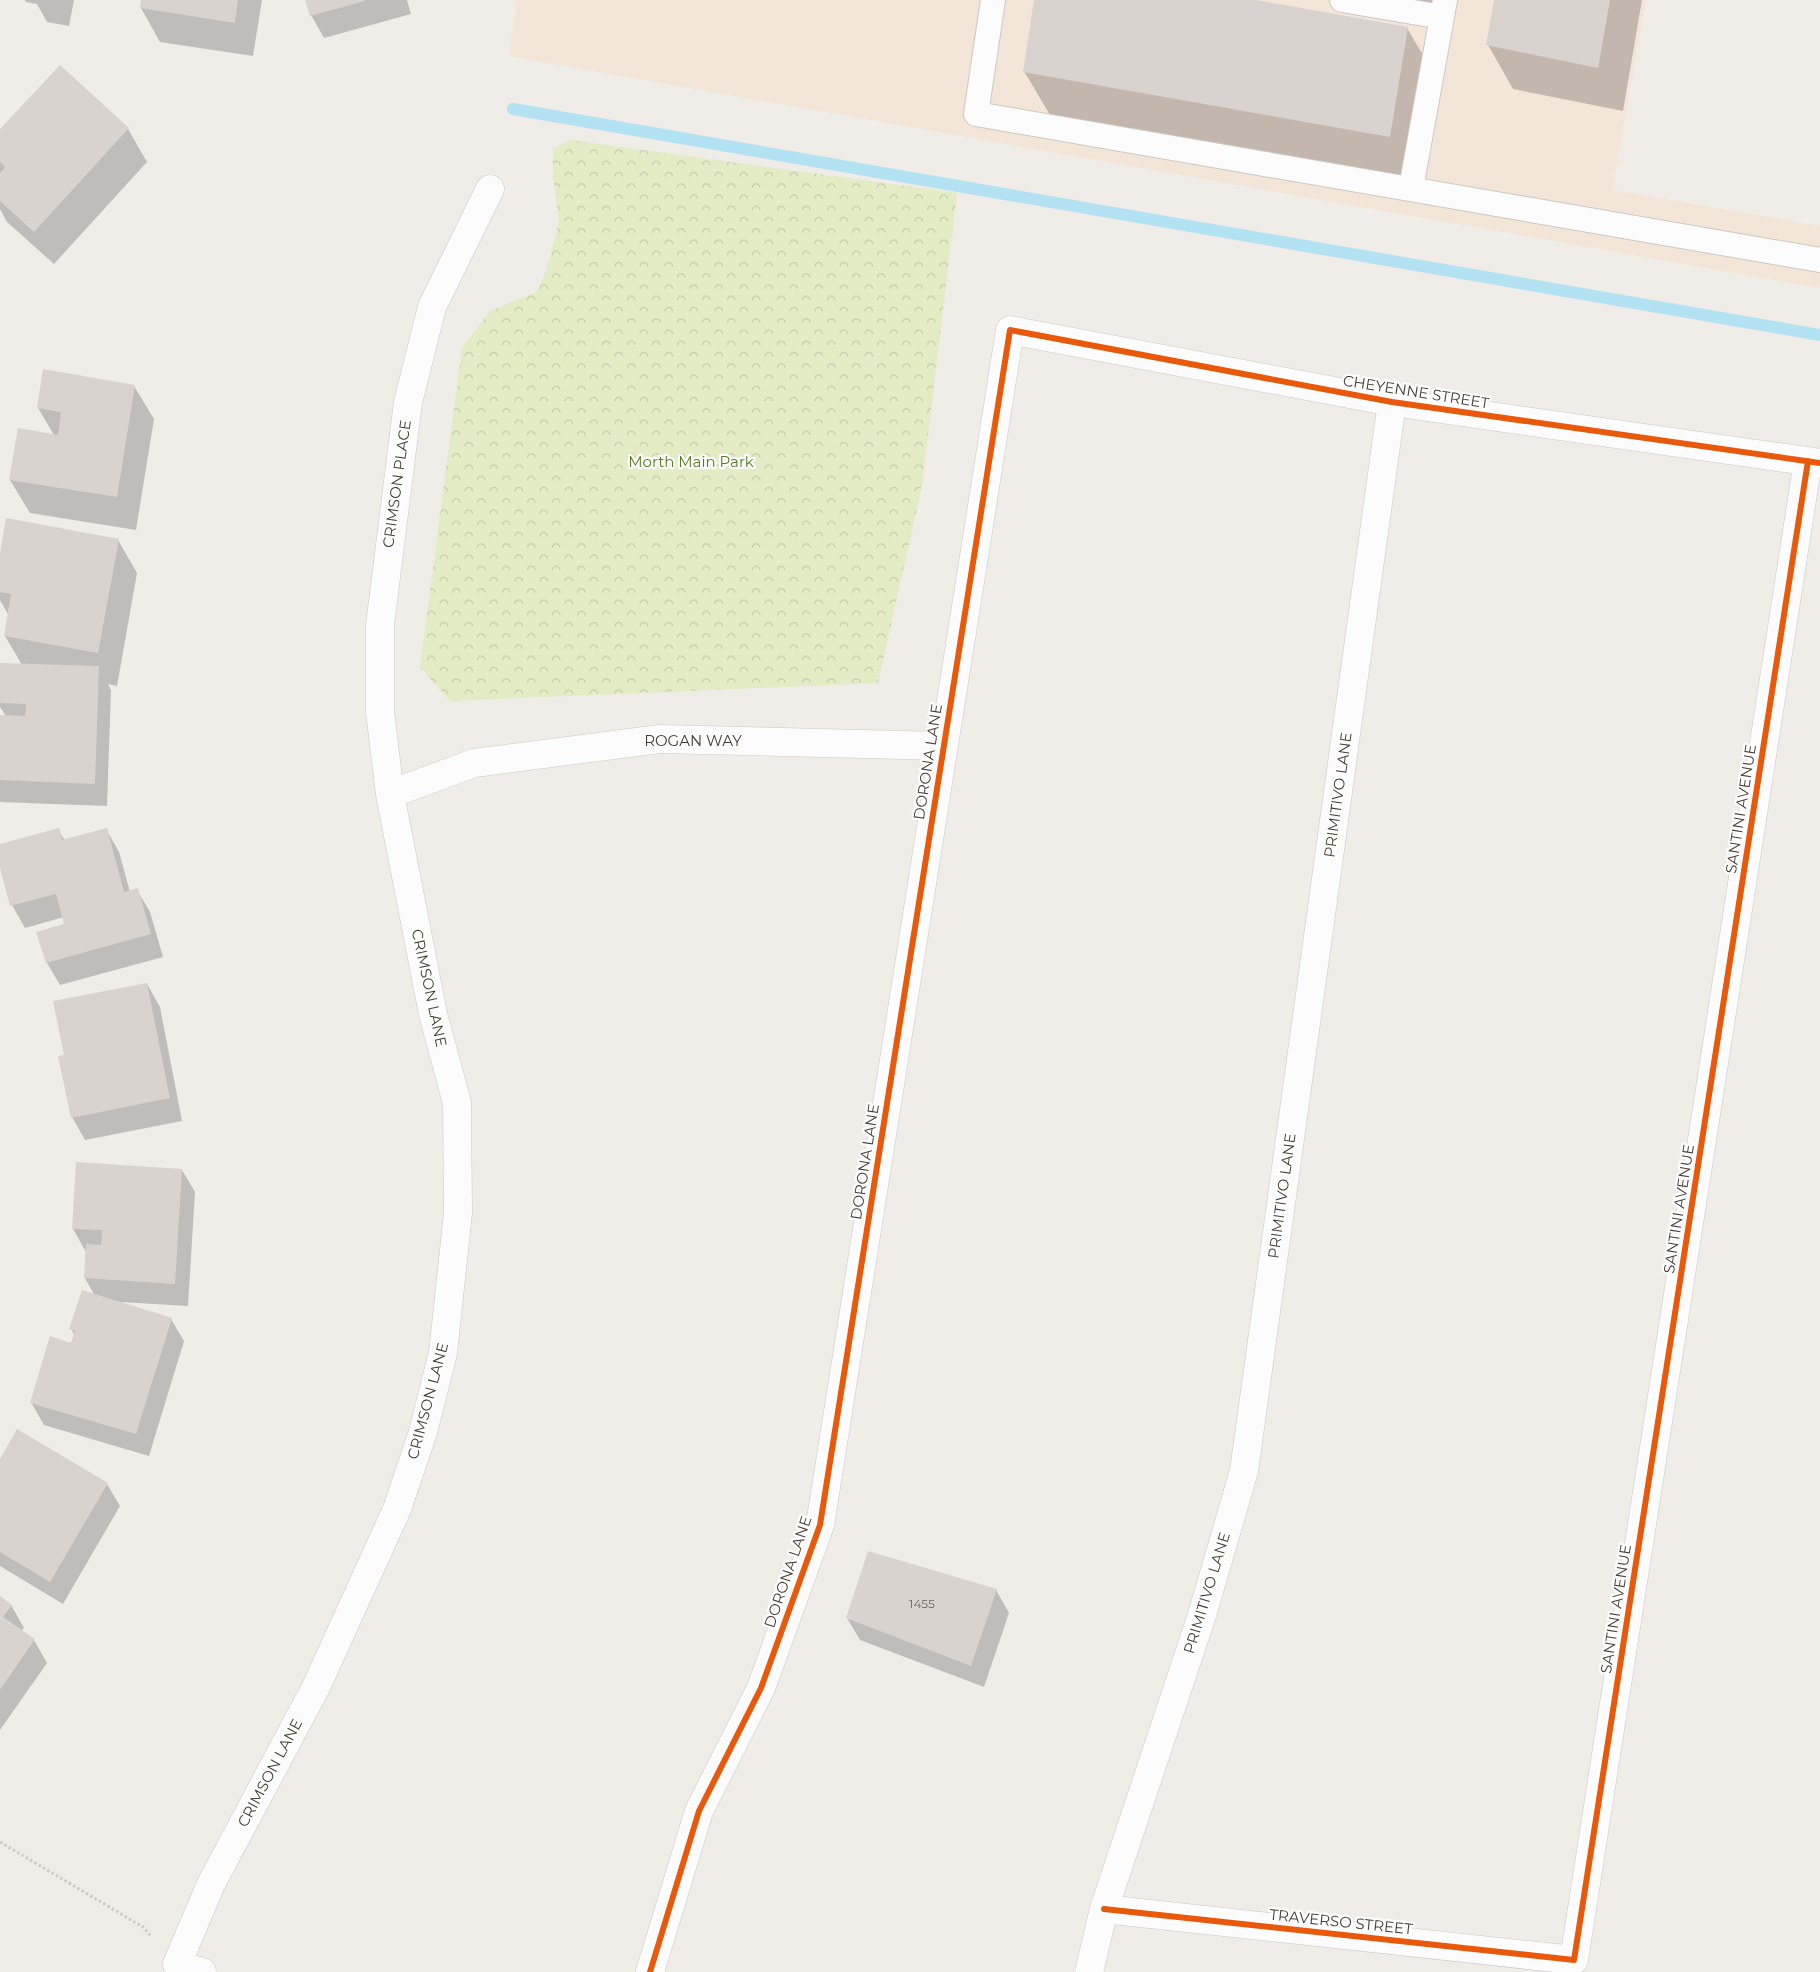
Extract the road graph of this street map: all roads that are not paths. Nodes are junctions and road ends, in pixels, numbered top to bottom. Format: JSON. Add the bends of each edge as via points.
{"nodes":[{"id":1,"x":993,"y":0,"type":"edge"},
{"id":2,"x":1342,"y":0,"type":"edge"},
{"id":3,"x":1444,"y":8,"type":"edge"},
{"id":4,"x":1411,"y":188,"type":"junction"},
{"id":5,"x":490,"y":189,"type":"dead end"},
{"id":6,"x":1820,"y":260,"type":"edge"},
{"id":7,"x":1010,"y":330,"type":"joint"},
{"id":8,"x":1392,"y":402,"type":"junction"},
{"id":9,"x":1814,"y":462,"type":"edge"},
{"id":10,"x":943,"y":746,"type":"junction"},
{"id":11,"x":390,"y":794,"type":"junction"},
{"id":12,"x":1104,"y":1908,"type":"junction"},
{"id":13,"x":1574,"y":1960,"type":"joint"},
{"id":14,"x":202,"y":1972,"type":"edge"},
{"id":15,"x":650,"y":1972,"type":"edge"},
{"id":16,"x":1089,"y":1972,"type":"edge"}],
"edges":[{"from":1,"to":4,"type":"lane","via":[[976,114]]},
{"from":2,"to":3,"type":"lane"},
{"from":3,"to":4,"type":"lane"},
{"from":4,"to":6,"type":"lane"},
{"from":5,"to":11,"type":"street","name":"CRIMSON PLACE","via":[[432,307],[408,402],[380,625],[380,712]]},
{"from":7,"to":8,"type":"street","name":"CHEYENNE STREET"},
{"from":7,"to":10,"type":"street","name":"DORONA LANE"},
{"from":8,"to":9,"type":"street","name":"CHEYENNE STREET"},
{"from":8,"to":12,"type":"street","name":"PRIMITIVO LANE","via":[[1244,1471],[1202,1615]]},
{"from":9,"to":13,"type":"street","name":"SANTINI AVENUE"},
{"from":10,"to":11,"type":"street","name":"ROGAN WAY","via":[[660,738],[474,764]]},
{"from":10,"to":15,"type":"street","name":"DORONA LANE","via":[[820,1525],[761,1688],[699,1811]]},
{"from":11,"to":14,"type":"street","name":"CRIMSON LANE","via":[[433,1014],[457,1103],[458,1213],[444,1353],[423,1432],[397,1509],[316,1687],[211,1884],[177,1964]]},
{"from":12,"to":13,"type":"street","name":"TRAVERSO STREET"},
{"from":12,"to":16,"type":"street","name":"PRIMITIVO LANE"}]}
